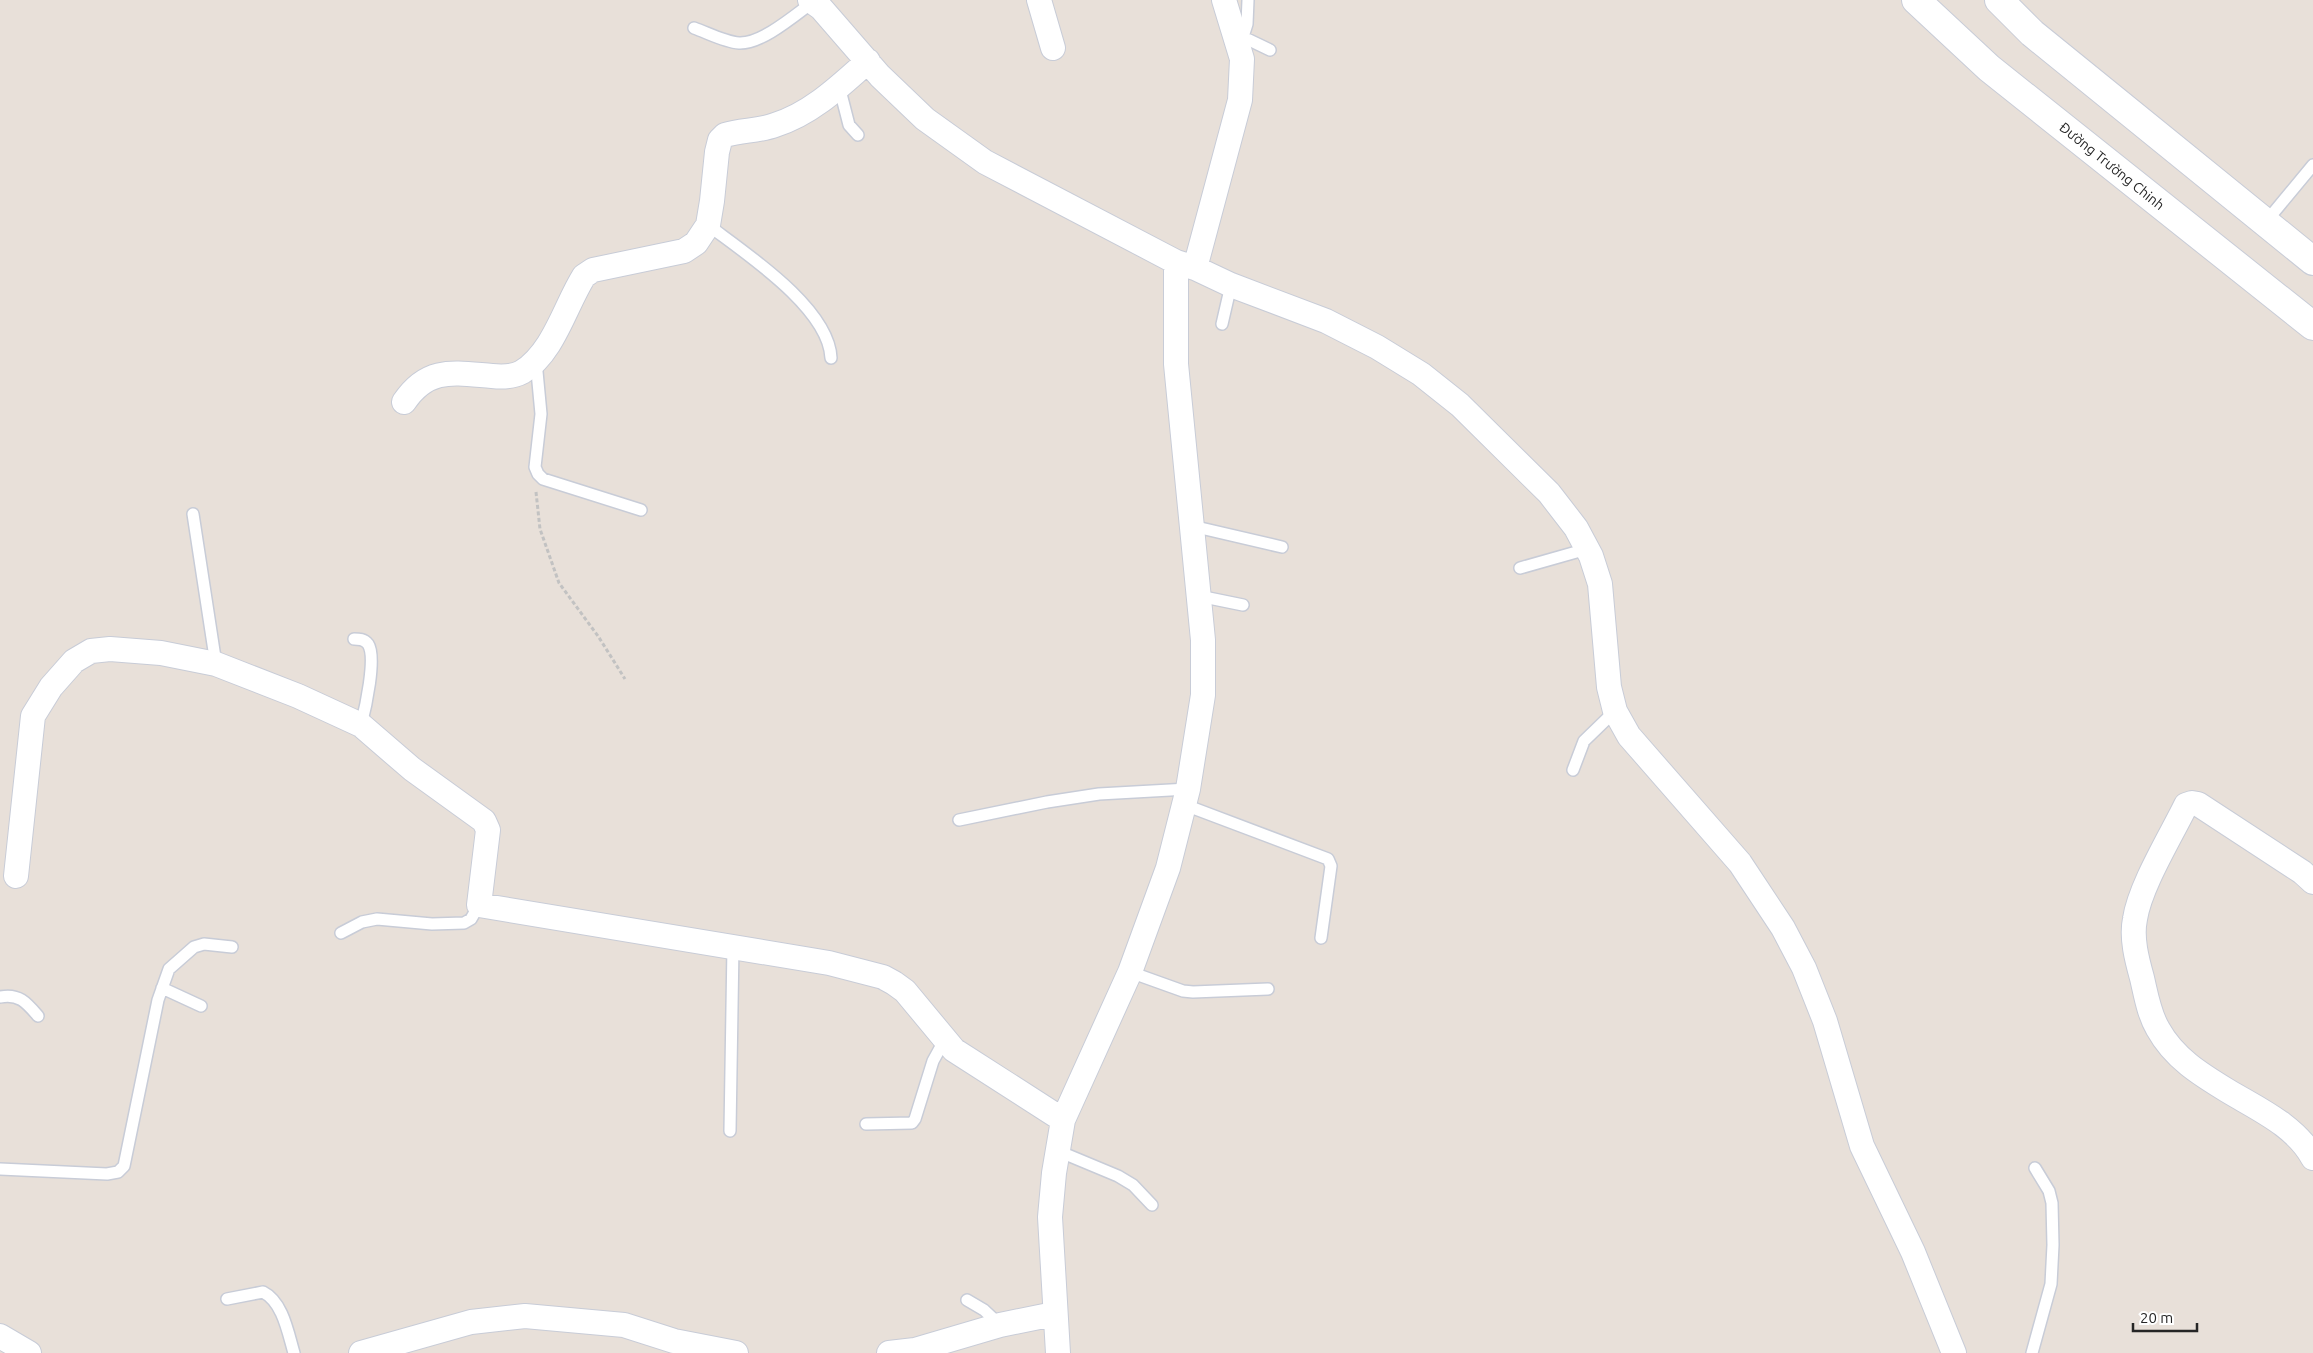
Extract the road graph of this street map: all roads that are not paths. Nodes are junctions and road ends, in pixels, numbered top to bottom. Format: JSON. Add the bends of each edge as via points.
{"nodes":[{"id":1,"x":1039,"y":0,"type":"edge"},
{"id":2,"x":1224,"y":0,"type":"edge"},
{"id":3,"x":1248,"y":0,"type":"edge"},
{"id":4,"x":1916,"y":0,"type":"edge"},
{"id":5,"x":1999,"y":0,"type":"edge"},
{"id":6,"x":812,"y":1,"type":"edge"},
{"id":7,"x":694,"y":28,"type":"dead end"},
{"id":8,"x":1241,"y":43,"type":"junction"},
{"id":9,"x":1053,"y":48,"type":"dead end"},
{"id":10,"x":1270,"y":50,"type":"dead end"},
{"id":11,"x":868,"y":61,"type":"junction"},
{"id":12,"x":839,"y":86,"type":"junction"},
{"id":13,"x":858,"y":135,"type":"dead end"},
{"id":14,"x":2313,"y":165,"type":"edge"},
{"id":15,"x":2265,"y":223,"type":"junction"},
{"id":16,"x":708,"y":225,"type":"junction"},
{"id":17,"x":2313,"y":261,"type":"edge"},
{"id":18,"x":1186,"y":265,"type":"junction"},
{"id":19,"x":1231,"y":285,"type":"junction"},
{"id":20,"x":1222,"y":324,"type":"dead end"},
{"id":21,"x":2313,"y":326,"type":"edge"},
{"id":22,"x":831,"y":358,"type":"dead end"},
{"id":23,"x":536,"y":359,"type":"junction"},
{"id":24,"x":404,"y":402,"type":"dead end"},
{"id":25,"x":641,"y":510,"type":"dead end"},
{"id":26,"x":193,"y":514,"type":"dead end"},
{"id":27,"x":1192,"y":526,"type":"junction"},
{"id":28,"x":1282,"y":548,"type":"dead end"},
{"id":29,"x":1587,"y":549,"type":"junction"},
{"id":30,"x":1520,"y":568,"type":"dead end"},
{"id":31,"x":1199,"y":596,"type":"junction"},
{"id":32,"x":1243,"y":605,"type":"dead end"},
{"id":33,"x":354,"y":639,"type":"dead end"},
{"id":34,"x":216,"y":664,"type":"junction"},
{"id":35,"x":1615,"y":712,"type":"junction"},
{"id":36,"x":361,"y":725,"type":"junction"},
{"id":37,"x":1573,"y":770,"type":"dead end"},
{"id":38,"x":1186,"y":797,"type":"junction"},
{"id":39,"x":959,"y":820,"type":"dead end"},
{"id":40,"x":16,"y":876,"type":"dead end"},
{"id":41,"x":2313,"y":882,"type":"edge"},
{"id":42,"x":479,"y":905,"type":"junction"},
{"id":43,"x":341,"y":932,"type":"dead end"},
{"id":44,"x":1321,"y":938,"type":"dead end"},
{"id":45,"x":733,"y":946,"type":"junction"},
{"id":46,"x":232,"y":947,"type":"dead end"},
{"id":47,"x":1130,"y":972,"type":"junction"},
{"id":48,"x":162,"y":988,"type":"junction"},
{"id":49,"x":1268,"y":989,"type":"dead end"},
{"id":50,"x":0,"y":997,"type":"edge"},
{"id":51,"x":200,"y":1006,"type":"dead end"},
{"id":52,"x":38,"y":1016,"type":"dead end"},
{"id":53,"x":944,"y":1042,"type":"junction"},
{"id":54,"x":1063,"y":1120,"type":"junction"},
{"id":55,"x":866,"y":1124,"type":"dead end"},
{"id":56,"x":730,"y":1131,"type":"dead end"},
{"id":57,"x":1058,"y":1151,"type":"junction"},
{"id":58,"x":2312,"y":1152,"type":"edge"},
{"id":59,"x":0,"y":1168,"type":"edge"},
{"id":60,"x":2035,"y":1168,"type":"dead end"},
{"id":61,"x":1152,"y":1206,"type":"dead end"},
{"id":62,"x":227,"y":1298,"type":"dead end"},
{"id":63,"x":967,"y":1300,"type":"dead end"},
{"id":64,"x":1054,"y":1314,"type":"junction"},
{"id":65,"x":1000,"y":1325,"type":"junction"},
{"id":66,"x":0,"y":1336,"type":"edge"},
{"id":67,"x":704,"y":1350,"type":"edge"},
{"id":68,"x":29,"y":1353,"type":"edge"},
{"id":69,"x":294,"y":1353,"type":"edge"},
{"id":70,"x":361,"y":1353,"type":"edge"},
{"id":71,"x":736,"y":1353,"type":"edge"},
{"id":72,"x":889,"y":1353,"type":"edge"},
{"id":73,"x":1058,"y":1353,"type":"edge"},
{"id":74,"x":1954,"y":1353,"type":"edge"},
{"id":75,"x":2032,"y":1353,"type":"edge"}],
"edges":[{"from":1,"to":9,"type":"street"},
{"from":2,"to":8,"type":"street"},
{"from":3,"to":8,"type":"lane","via":[[1247,24]]},
{"from":4,"to":21,"type":"main road","name":"Đường Trường Chinh","via":[[1989,68]]},
{"from":5,"to":15,"type":"main road","via":[[2032,33]]},
{"from":6,"to":7,"type":"lane","via":[[781,25],[747,42],[738,43]]},
{"from":6,"to":11,"type":"street"},
{"from":8,"to":10,"type":"lane"},
{"from":8,"to":18,"type":"street","via":[[1240,100]]},
{"from":11,"to":12,"type":"street"},
{"from":11,"to":18,"type":"street","via":[[925,119],[985,162]]},
{"from":12,"to":13,"type":"lane","via":[[849,125]]},
{"from":12,"to":16,"type":"street","via":[[825,99],[775,126],[726,135],[720,140]]},
{"from":14,"to":15,"type":"lane"},
{"from":15,"to":17,"type":"main road"},
{"from":16,"to":22,"type":"lane","via":[[787,286],[828,338]]},
{"from":16,"to":23,"type":"street","via":[[696,243],[684,251],[593,270],[584,276],[549,343]]},
{"from":18,"to":19,"type":"street"},
{"from":18,"to":27,"type":"street","via":[[1176,364]]},
{"from":19,"to":20,"type":"lane"},
{"from":19,"to":29,"type":"street","via":[[1326,321],[1421,374],[1460,405],[1549,493],[1576,528]]},
{"from":23,"to":24,"type":"street","via":[[514,376],[444,372],[412,390]]},
{"from":23,"to":25,"type":"lane","via":[[541,414],[538,474],[543,479]]},
{"from":26,"to":34,"type":"lane"},
{"from":27,"to":28,"type":"lane"},
{"from":27,"to":31,"type":"street"},
{"from":29,"to":30,"type":"lane"},
{"from":29,"to":35,"type":"street","via":[[1600,584],[1609,688]]},
{"from":31,"to":32,"type":"lane"},
{"from":31,"to":38,"type":"street","via":[[1203,694]]},
{"from":33,"to":36,"type":"lane","via":[[365,641],[371,657],[368,703]]},
{"from":34,"to":36,"type":"street"},
{"from":34,"to":40,"type":"street","via":[[162,653],[110,649],[91,651],[74,661],[51,687],[33,716]]},
{"from":35,"to":37,"type":"lane","via":[[1584,741]]},
{"from":35,"to":74,"type":"street","via":[[1629,736],[1740,863],[1804,968],[1825,1021],[1862,1146],[1913,1252]]},
{"from":36,"to":42,"type":"street","via":[[412,769],[484,821],[488,830]]},
{"from":38,"to":39,"type":"lane","via":[[1099,794]]},
{"from":38,"to":44,"type":"lane","via":[[1328,859],[1331,866]]},
{"from":38,"to":47,"type":"street","via":[[1168,868]]},
{"from":41,"to":58,"type":"street","via":[[2206,809],[2192,803],[2186,805],[2140,898],[2134,919],[2140,970],[2152,1012],[2157,1028],[2171,1048],[2185,1063],[2278,1121]]},
{"from":42,"to":43,"type":"lane","via":[[471,919],[464,923],[377,919]]},
{"from":42,"to":45,"type":"street"},
{"from":45,"to":53,"type":"street","via":[[843,965],[883,977],[905,991]]},
{"from":45,"to":56,"type":"lane"},
{"from":46,"to":48,"type":"lane","via":[[204,944],[194,947],[169,969]]},
{"from":47,"to":49,"type":"lane","via":[[1183,991]]},
{"from":47,"to":54,"type":"street"},
{"from":48,"to":51,"type":"lane"},
{"from":48,"to":59,"type":"lane","via":[[124,1166],[118,1172],[107,1174]]},
{"from":50,"to":52,"type":"lane","via":[[10,995],[23,999]]},
{"from":53,"to":54,"type":"street"},
{"from":53,"to":55,"type":"lane","via":[[933,1061],[915,1119],[912,1122]]},
{"from":54,"to":57,"type":"street"},
{"from":57,"to":61,"type":"lane","via":[[1118,1176]]},
{"from":57,"to":64,"type":"street","via":[[1050,1216]]},
{"from":60,"to":75,"type":"lane","via":[[2049,1191],[2052,1203],[2053,1245],[2051,1284]]},
{"from":62,"to":69,"type":"lane","via":[[263,1292],[272,1298]]},
{"from":63,"to":65,"type":"lane"},
{"from":64,"to":65,"type":"street"},
{"from":64,"to":73,"type":"street"},
{"from":65,"to":72,"type":"street","via":[[915,1350]]},
{"from":66,"to":68,"type":"street"},
{"from":67,"to":70,"type":"street","via":[[624,1325],[525,1316],[471,1322]]},
{"from":67,"to":71,"type":"street"}]}
